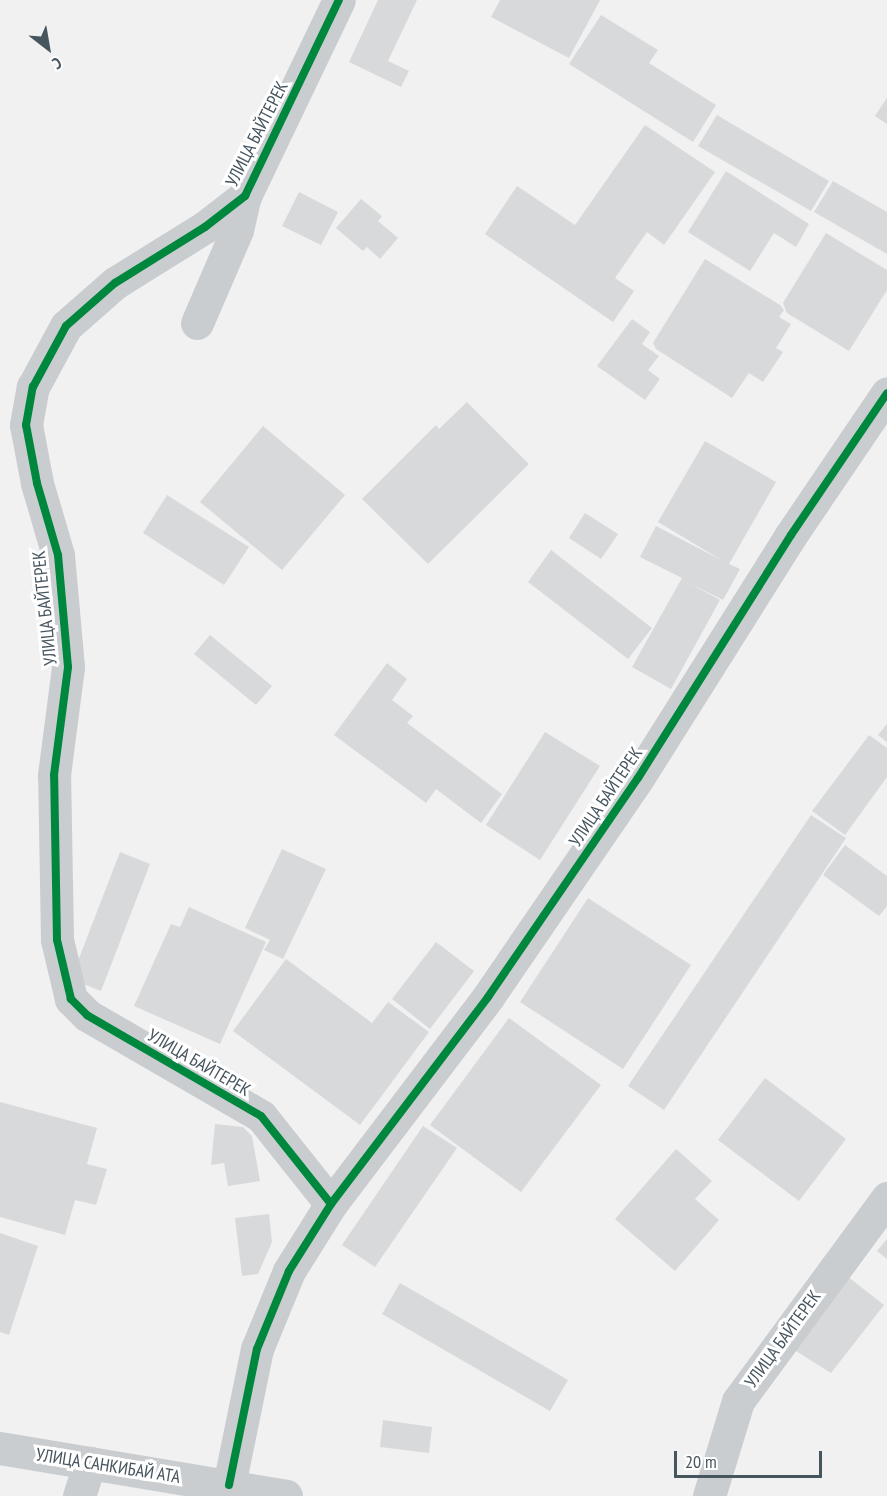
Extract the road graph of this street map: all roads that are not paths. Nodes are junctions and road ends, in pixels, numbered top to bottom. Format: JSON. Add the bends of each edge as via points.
{"nodes":[{"id":1,"x":339,"y":0,"type":"edge"},
{"id":2,"x":245,"y":196,"type":"junction"},
{"id":3,"x":197,"y":323,"type":"dead end"},
{"id":4,"x":887,"y":393,"type":"edge"},
{"id":5,"x":887,"y":1198,"type":"edge"},
{"id":6,"x":331,"y":1204,"type":"junction"},
{"id":7,"x":0,"y":1448,"type":"edge"},
{"id":8,"x":90,"y":1463,"type":"junction"},
{"id":9,"x":229,"y":1485,"type":"junction"},
{"id":10,"x":79,"y":1496,"type":"edge"},
{"id":11,"x":286,"y":1496,"type":"edge"},
{"id":12,"x":709,"y":1496,"type":"edge"}],
"edges":[{"from":1,"to":2,"type":"street","name":"УЛИЦА БАЙТЕРЕК"},
{"from":2,"to":3,"type":"street","via":[[237,230]]},
{"from":2,"to":6,"type":"street","name":"УЛИЦА БАЙТЕРЕК","via":[[205,227],[115,283],[66,326],[33,387],[26,425],[37,483],[58,555],[68,668],[54,775],[57,940],[71,999],[87,1015],[261,1116]]},
{"from":4,"to":6,"type":"street","name":"УЛИЦА БАЙТЕРЕК","via":[[791,535],[638,778],[488,997]]},
{"from":5,"to":12,"type":"street","name":"УЛИЦА БАЙТЕРЕК","via":[[738,1401]]},
{"from":6,"to":9,"type":"street","name":"УЛИЦА БАЙТЕРЕК","via":[[289,1271],[257,1349]]},
{"from":7,"to":8,"type":"street","name":"УЛИЦА САНКИБАЙ АТА"},
{"from":8,"to":9,"type":"street","name":"УЛИЦА САНКИБАЙ АТА"},
{"from":8,"to":10,"type":"street"},
{"from":9,"to":11,"type":"street","name":"УЛИЦА САНКИБАЙ АТА"}]}
